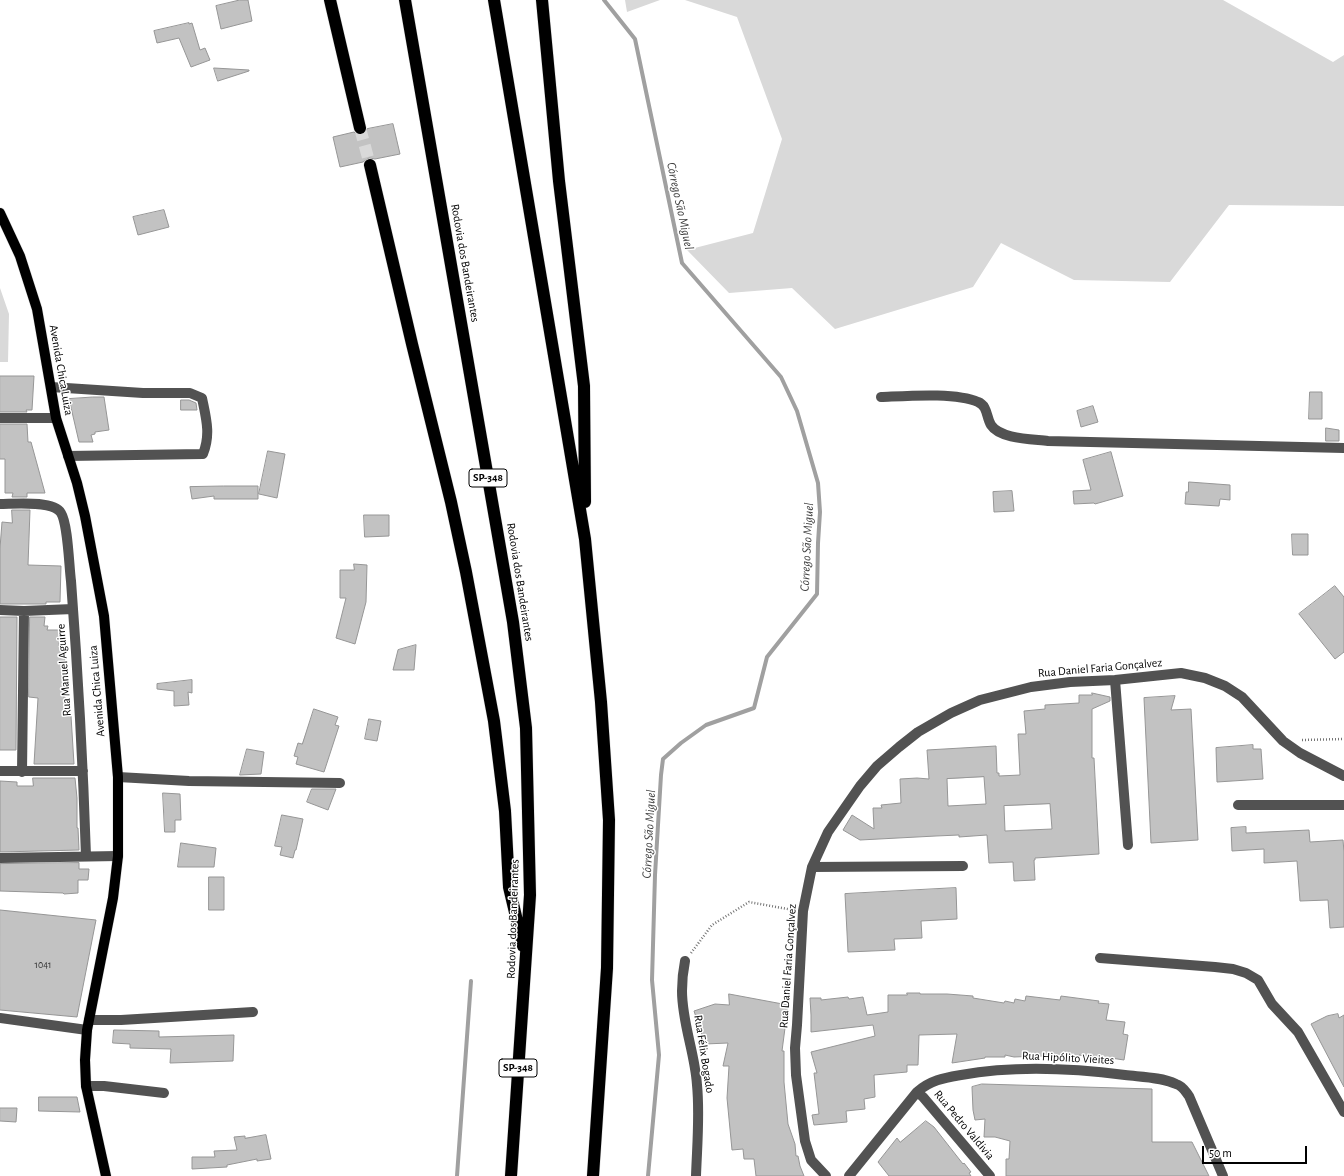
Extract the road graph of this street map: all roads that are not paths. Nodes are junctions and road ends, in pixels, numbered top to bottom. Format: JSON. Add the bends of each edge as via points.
{"nodes":[{"id":1,"x":330,"y":0,"type":"edge"},
{"id":2,"x":404,"y":0,"type":"edge"},
{"id":3,"x":494,"y":0,"type":"edge"},
{"id":4,"x":542,"y":0,"type":"edge"},
{"id":5,"x":360,"y":128,"type":"tunnel mouth"},
{"id":6,"x":370,"y":165,"type":"tunnel mouth"},
{"id":7,"x":0,"y":213,"type":"edge"},
{"id":8,"x":51,"y":387,"type":"junction"},
{"id":9,"x":881,"y":396,"type":"dead end"},
{"id":10,"x":0,"y":418,"type":"edge"},
{"id":11,"x":56,"y":418,"type":"junction"},
{"id":12,"x":1344,"y":448,"type":"edge"},
{"id":13,"x":68,"y":456,"type":"junction"},
{"id":14,"x":0,"y":504,"type":"edge"},
{"id":15,"x":585,"y":539,"type":"junction"},
{"id":16,"x":73,"y":609,"type":"junction"},
{"id":17,"x":0,"y":610,"type":"edge"},
{"id":18,"x":24,"y":611,"type":"junction"},
{"id":19,"x":1115,"y":680,"type":"junction"},
{"id":20,"x":0,"y":771,"type":"edge"},
{"id":21,"x":83,"y":771,"type":"junction"},
{"id":22,"x":22,"y":772,"type":"junction"},
{"id":23,"x":1344,"y":776,"type":"edge"},
{"id":24,"x":118,"y":777,"type":"junction"},
{"id":25,"x":340,"y":783,"type":"dead end"},
{"id":26,"x":1238,"y":805,"type":"dead end"},
{"id":27,"x":1344,"y":805,"type":"edge"},
{"id":28,"x":1128,"y":845,"type":"dead end"},
{"id":29,"x":86,"y":856,"type":"junction"},
{"id":30,"x":118,"y":856,"type":"junction"},
{"id":31,"x":0,"y":858,"type":"edge"},
{"id":32,"x":963,"y":866,"type":"dead end"},
{"id":33,"x":812,"y":867,"type":"junction"},
{"id":34,"x":1100,"y":958,"type":"dead end"},
{"id":35,"x":526,"y":961,"type":"junction"},
{"id":36,"x":685,"y":961,"type":"road end"},
{"id":37,"x":253,"y":1012,"type":"dead end"},
{"id":38,"x":0,"y":1018,"type":"edge"},
{"id":39,"x":88,"y":1025,"type":"junction"},
{"id":40,"x":86,"y":1086,"type":"junction"},
{"id":41,"x":917,"y":1092,"type":"junction"},
{"id":42,"x":164,"y":1093,"type":"dead end"},
{"id":43,"x":1344,"y":1112,"type":"edge"},
{"id":44,"x":106,"y":1176,"type":"edge"},
{"id":45,"x":511,"y":1176,"type":"edge"},
{"id":46,"x":593,"y":1176,"type":"edge"},
{"id":47,"x":696,"y":1176,"type":"edge"},
{"id":48,"x":826,"y":1176,"type":"edge"},
{"id":49,"x":849,"y":1176,"type":"edge"},
{"id":50,"x":990,"y":1176,"type":"edge"},
{"id":51,"x":1223,"y":1176,"type":"edge"}],
"edges":[{"from":1,"to":5,"type":"highway"},
{"from":2,"to":35,"type":"highway","name":"Rodovia dos Bandeirantes","number":"SP-348","via":[[514,629],[526,728],[530,895]]},
{"from":3,"to":15,"type":"highway"},
{"from":4,"to":15,"type":"highway","via":[[559,181],[584,386]]},
{"from":6,"to":35,"type":"highway","via":[[466,572],[494,721],[509,888]]},
{"from":7,"to":8,"type":"main road","name":"Avenida Chica Luiza","via":[[20,256],[37,310]]},
{"from":8,"to":11,"type":"main road","name":"Avenida Chica Luiza"},
{"from":8,"to":13,"type":"street","via":[[142,393],[190,393],[202,398],[208,431],[202,454]]},
{"from":9,"to":12,"type":"street","via":[[944,396],[980,402],[987,411],[990,424],[998,432],[1011,436],[1048,440]]},
{"from":10,"to":11,"type":"street"},
{"from":11,"to":13,"type":"main road","name":"Avenida Chica Luiza"},
{"from":13,"to":24,"type":"main road","name":"Avenida Chica Luiza","via":[[85,516],[104,616]]},
{"from":14,"to":16,"type":"street","name":"Rua Manuel Aguirre","via":[[48,505],[62,513]]},
{"from":15,"to":46,"type":"highway","via":[[601,702],[609,820],[606,968]]},
{"from":16,"to":18,"type":"street"},
{"from":16,"to":21,"type":"street","name":"Rua Manuel Aguirre"},
{"from":17,"to":18,"type":"street"},
{"from":18,"to":22,"type":"street"},
{"from":19,"to":23,"type":"street","name":"Rua Daniel Faria Gonçalvez","via":[[1181,674],[1205,678],[1225,686],[1242,697],[1283,741]]},
{"from":19,"to":28,"type":"street"},
{"from":19,"to":33,"type":"street","name":"Rua Daniel Faria Gonçalvez","via":[[1030,687],[980,700],[919,731],[877,766],[860,786],[828,832]]},
{"from":20,"to":22,"type":"street"},
{"from":21,"to":22,"type":"street"},
{"from":21,"to":29,"type":"street","name":"Rua Manuel Aguirre"},
{"from":24,"to":25,"type":"street","via":[[189,781]]},
{"from":24,"to":30,"type":"main road","name":"Avenida Chica Luiza"},
{"from":26,"to":27,"type":"street"},
{"from":29,"to":30,"type":"street"},
{"from":29,"to":31,"type":"street"},
{"from":30,"to":39,"type":"main road","name":"Avenida Chica Luiza","via":[[113,898]]},
{"from":32,"to":33,"type":"street"},
{"from":33,"to":48,"type":"street","name":"Rua Daniel Faria Gonçalvez","via":[[803,911],[795,1048],[796,1075],[811,1160]]},
{"from":34,"to":43,"type":"street","via":[[1233,969],[1258,980],[1272,1004],[1298,1032]]},
{"from":35,"to":45,"type":"highway","name":"Rodovia dos Bandeirantes","number":"SP-348"},
{"from":36,"to":47,"type":"street","name":"Rua Félix Bogado","via":[[682,1003],[697,1083]]},
{"from":37,"to":39,"type":"street","via":[[121,1020]]},
{"from":38,"to":39,"type":"street"},
{"from":39,"to":40,"type":"main road","name":"Avenida Chica Luiza"},
{"from":40,"to":42,"type":"street"},
{"from":40,"to":44,"type":"main road","name":"Avenida Chica Luiza"},
{"from":41,"to":49,"type":"street","name":"Rua Hipólito Vieites"},
{"from":41,"to":50,"type":"street","name":"Rua Pedro Valdivia"},
{"from":41,"to":51,"type":"street","name":"Rua Hipólito Vieites","via":[[925,1085],[941,1079],[976,1072],[1014,1069],[1058,1068],[1162,1080],[1183,1087],[1189,1096]]}]}
